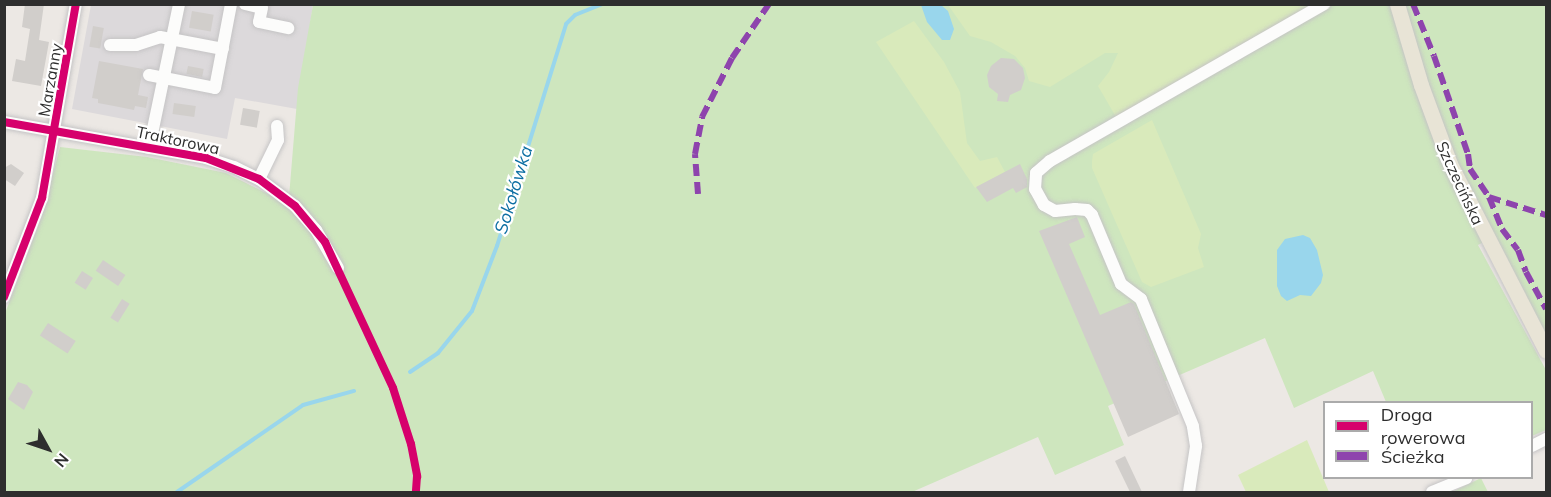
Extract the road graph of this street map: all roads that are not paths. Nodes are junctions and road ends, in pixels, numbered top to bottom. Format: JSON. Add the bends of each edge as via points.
{"nodes":[{"id":1,"x":76,"y":4,"type":"edge"},
{"id":2,"x":179,"y":4,"type":"edge"},
{"id":3,"x":231,"y":4,"type":"edge"},
{"id":4,"x":244,"y":4,"type":"edge"},
{"id":5,"x":1324,"y":4,"type":"edge"},
{"id":6,"x":1397,"y":4,"type":"edge"},
{"id":7,"x":288,"y":28,"type":"dead end"},
{"id":8,"x":172,"y":39,"type":"junction"},
{"id":9,"x":110,"y":45,"type":"dead end"},
{"id":10,"x":223,"y":49,"type":"junction"},
{"id":11,"x":149,"y":75,"type":"dead end"},
{"id":12,"x":165,"y":79,"type":"junction"},
{"id":13,"x":4,"y":122,"type":"edge"},
{"id":14,"x":277,"y":126,"type":"dead end"},
{"id":15,"x":55,"y":130,"type":"junction"},
{"id":16,"x":149,"y":148,"type":"junction"},
{"id":17,"x":259,"y":179,"type":"junction"},
{"id":18,"x":338,"y":268,"type":"dead end"},
{"id":19,"x":4,"y":297,"type":"edge"},
{"id":20,"x":1546,"y":351,"type":"edge"},
{"id":21,"x":1461,"y":479,"type":"edge"},
{"id":22,"x":1189,"y":492,"type":"edge"},
{"id":23,"x":1432,"y":492,"type":"edge"}],
"edges":[{"from":1,"to":15,"type":"street","name":"Marzanny"},
{"from":2,"to":8,"type":"street"},
{"from":3,"to":10,"type":"street"},
{"from":4,"to":7,"type":"street","via":[[262,8],[259,22]]},
{"from":5,"to":22,"type":"street","via":[[1050,161],[1036,173],[1035,189],[1044,205],[1055,211],[1088,210],[1121,284],[1141,299],[1193,426],[1196,446]]},
{"from":6,"to":20,"type":"main road","name":"Szczecińska","via":[[1420,86],[1450,164]]},
{"from":8,"to":9,"type":"street","via":[[160,37],[136,45]]},
{"from":8,"to":10,"type":"street"},
{"from":8,"to":12,"type":"street"},
{"from":10,"to":12,"type":"street","via":[[215,88]]},
{"from":11,"to":12,"type":"street"},
{"from":12,"to":16,"type":"street"},
{"from":13,"to":15,"type":"street","name":"Traktorowa"},
{"from":14,"to":17,"type":"street","via":[[278,140]]},
{"from":15,"to":16,"type":"street","name":"Traktorowa"},
{"from":15,"to":19,"type":"street","name":"Marzanny","via":[[42,198]]},
{"from":16,"to":17,"type":"street","name":"Traktorowa","via":[[207,158]]},
{"from":17,"to":18,"type":"street","name":"Traktorowa","via":[[306,217]]},
{"from":21,"to":23,"type":"street"}]}
